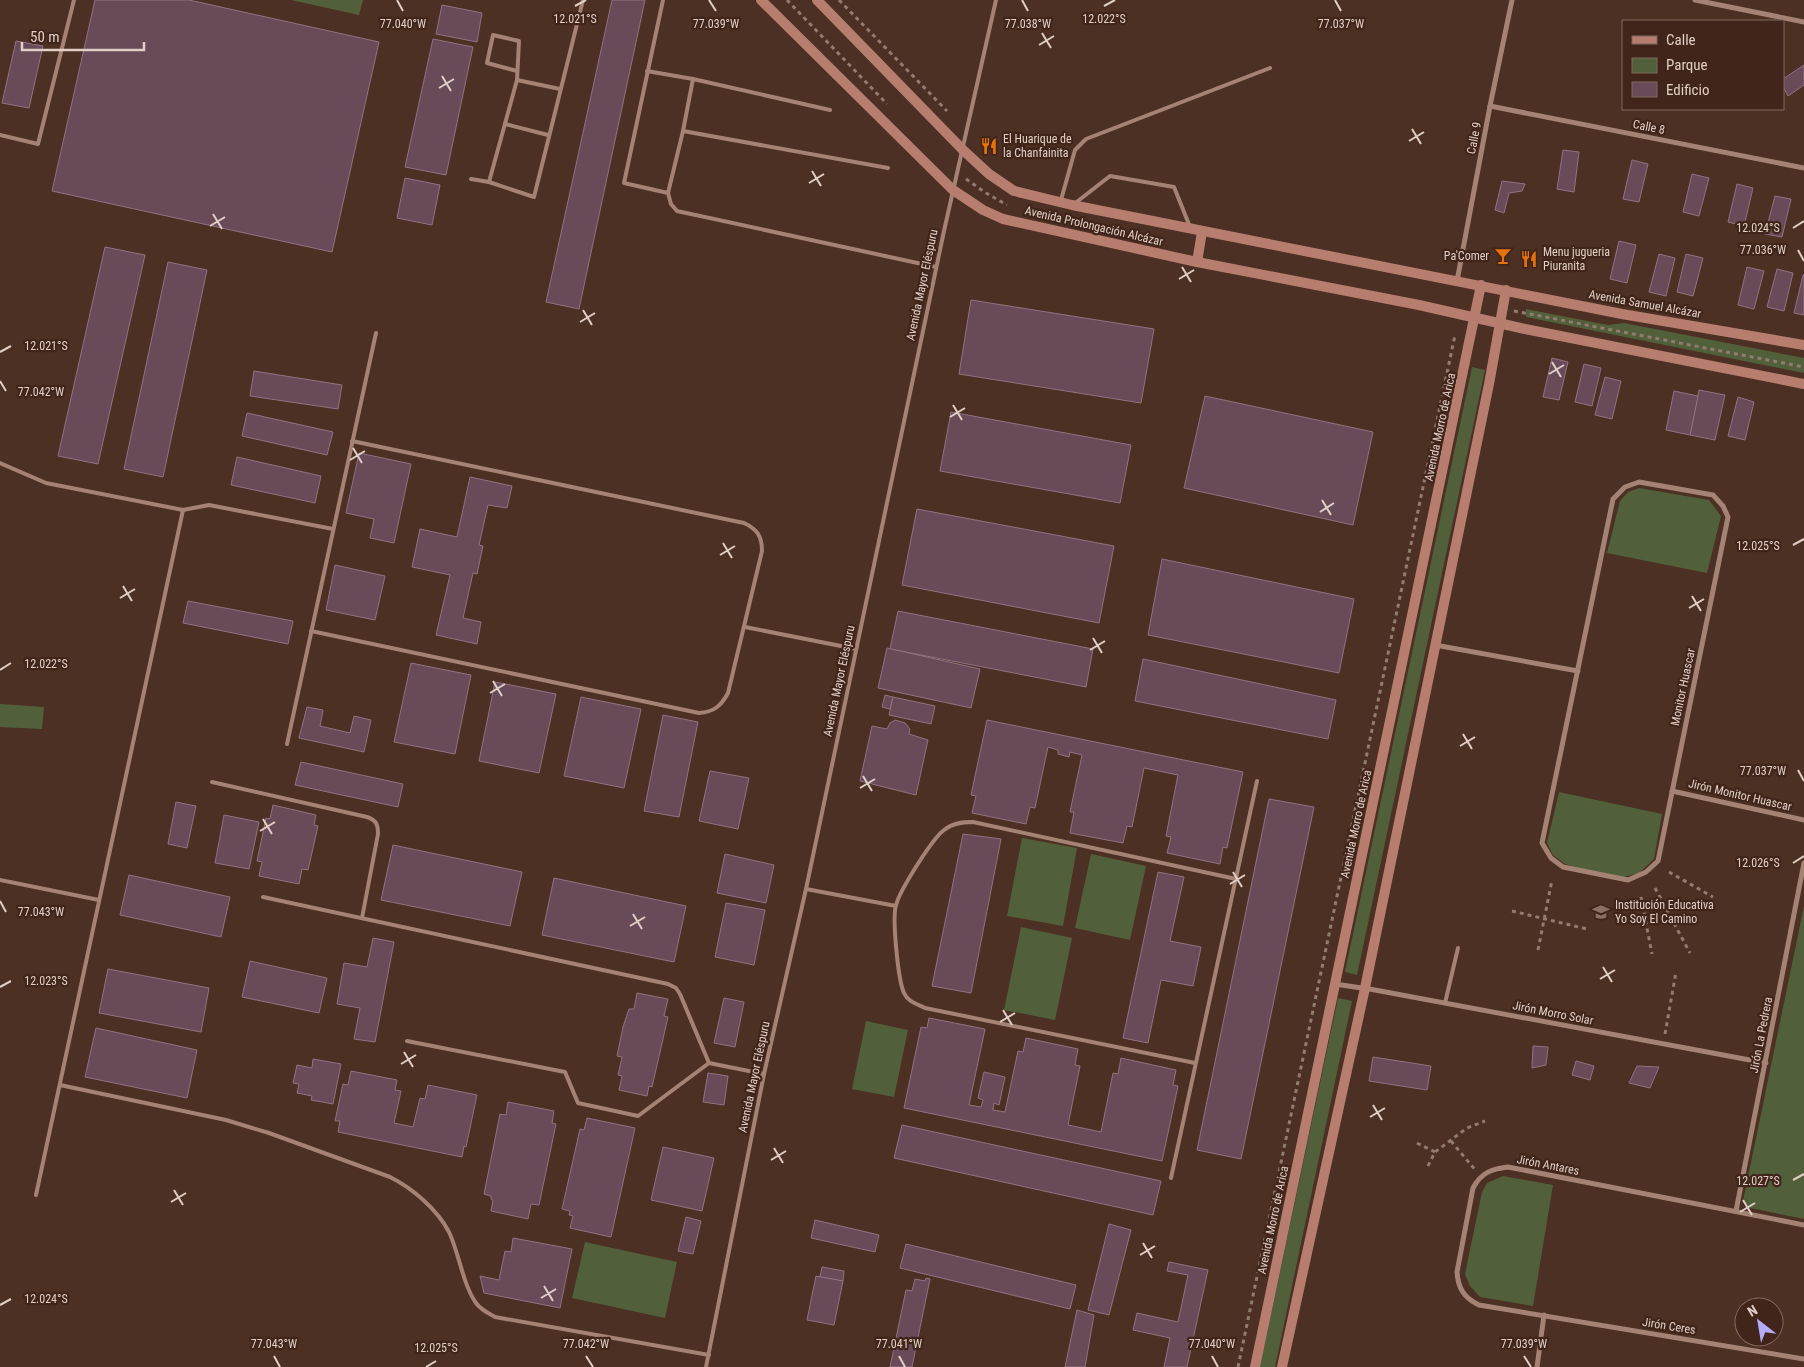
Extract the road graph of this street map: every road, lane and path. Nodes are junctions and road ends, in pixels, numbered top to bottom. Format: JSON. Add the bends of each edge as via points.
{"nodes":[{"id":1,"x":74,"y":0,"type":"edge"},
{"id":2,"x":583,"y":0,"type":"edge"},
{"id":3,"x":663,"y":0,"type":"edge"},
{"id":4,"x":761,"y":0,"type":"edge"},
{"id":5,"x":787,"y":0,"type":"edge"},
{"id":6,"x":817,"y":0,"type":"edge"},
{"id":7,"x":839,"y":0,"type":"edge"},
{"id":8,"x":996,"y":0,"type":"edge"},
{"id":9,"x":1512,"y":0,"type":"edge"},
{"id":10,"x":1695,"y":0,"type":"edge"},
{"id":11,"x":1804,"y":22,"type":"edge"},
{"id":12,"x":1270,"y":68,"type":"dead end"},
{"id":13,"x":517,"y":71,"type":"junction"},
{"id":14,"x":647,"y":71,"type":"junction"},
{"id":15,"x":693,"y":79,"type":"junction"},
{"id":16,"x":516,"y":80,"type":"junction"},
{"id":17,"x":560,"y":89,"type":"junction"},
{"id":18,"x":889,"y":106,"type":"dead end"},
{"id":19,"x":1490,"y":106,"type":"junction"},
{"id":20,"x":830,"y":110,"type":"dead end"},
{"id":21,"x":948,"y":111,"type":"dead end"},
{"id":22,"x":505,"y":124,"type":"junction"},
{"id":23,"x":683,"y":132,"type":"junction"},
{"id":24,"x":0,"y":135,"type":"edge"},
{"id":25,"x":548,"y":135,"type":"junction"},
{"id":26,"x":963,"y":150,"type":"junction"},
{"id":27,"x":888,"y":168,"type":"dead end"},
{"id":28,"x":1804,"y":168,"type":"edge"},
{"id":29,"x":957,"y":172,"type":"junction"},
{"id":30,"x":471,"y":178,"type":"dead end"},
{"id":31,"x":489,"y":182,"type":"junction"},
{"id":32,"x":953,"y":190,"type":"junction"},
{"id":33,"x":668,"y":193,"type":"junction"},
{"id":34,"x":986,"y":193,"type":"dead end"},
{"id":35,"x":1060,"y":203,"type":"junction"},
{"id":36,"x":1072,"y":206,"type":"junction"},
{"id":37,"x":1191,"y":229,"type":"junction"},
{"id":38,"x":1202,"y":232,"type":"junction"},
{"id":39,"x":1197,"y":262,"type":"junction"},
{"id":40,"x":936,"y":267,"type":"junction"},
{"id":41,"x":1457,"y":281,"type":"junction"},
{"id":42,"x":1481,"y":285,"type":"junction"},
{"id":43,"x":1506,"y":290,"type":"junction"},
{"id":44,"x":1475,"y":318,"type":"junction"},
{"id":45,"x":1500,"y":324,"type":"junction"},
{"id":46,"x":376,"y":333,"type":"dead end"},
{"id":47,"x":1455,"y":335,"type":"dead end"},
{"id":48,"x":1804,"y":345,"type":"edge"},
{"id":49,"x":1804,"y":384,"type":"edge"},
{"id":50,"x":352,"y":441,"type":"junction"},
{"id":51,"x":0,"y":463,"type":"edge"},
{"id":52,"x":183,"y":510,"type":"junction"},
{"id":53,"x":333,"y":529,"type":"junction"},
{"id":54,"x":745,"y":626,"type":"junction"},
{"id":55,"x":311,"y":631,"type":"junction"},
{"id":56,"x":1435,"y":645,"type":"junction"},
{"id":57,"x":856,"y":649,"type":"junction"},
{"id":58,"x":1578,"y":671,"type":"junction"},
{"id":59,"x":287,"y":744,"type":"dead end"},
{"id":60,"x":1257,"y":781,"type":"dead end"},
{"id":61,"x":212,"y":782,"type":"dead end"},
{"id":62,"x":1672,"y":791,"type":"junction"},
{"id":63,"x":1804,"y":820,"type":"edge"},
{"id":64,"x":1804,"y":863,"type":"edge"},
{"id":65,"x":1669,"y":872,"type":"dead end"},
{"id":66,"x":1236,"y":879,"type":"junction"},
{"id":67,"x":0,"y":880,"type":"edge"},
{"id":68,"x":1552,"y":880,"type":"dead end"},
{"id":69,"x":1656,"y":888,"type":"dead end"},
{"id":70,"x":806,"y":889,"type":"junction"},
{"id":71,"x":263,"y":897,"type":"dead end"},
{"id":72,"x":1641,"y":897,"type":"dead end"},
{"id":73,"x":1712,"y":897,"type":"dead end"},
{"id":74,"x":99,"y":900,"type":"junction"},
{"id":75,"x":896,"y":906,"type":"junction"},
{"id":76,"x":1512,"y":911,"type":"dead end"},
{"id":77,"x":362,"y":918,"type":"junction"},
{"id":78,"x":1544,"y":918,"type":"junction"},
{"id":79,"x":1587,"y":929,"type":"dead end"},
{"id":80,"x":1458,"y":948,"type":"dead end"},
{"id":81,"x":1538,"y":950,"type":"dead end"},
{"id":82,"x":1690,"y":953,"type":"dead end"},
{"id":83,"x":1652,"y":954,"type":"dead end"},
{"id":84,"x":1676,"y":972,"type":"dead end"},
{"id":85,"x":1335,"y":984,"type":"junction"},
{"id":86,"x":1365,"y":988,"type":"junction"},
{"id":87,"x":1445,"y":1003,"type":"junction"},
{"id":88,"x":407,"y":1041,"type":"dead end"},
{"id":89,"x":1663,"y":1044,"type":"junction"},
{"id":90,"x":709,"y":1063,"type":"junction"},
{"id":91,"x":1196,"y":1063,"type":"junction"},
{"id":92,"x":1766,"y":1064,"type":"junction"},
{"id":93,"x":764,"y":1074,"type":"junction"},
{"id":94,"x":60,"y":1085,"type":"junction"},
{"id":95,"x":1485,"y":1121,"type":"dead end"},
{"id":96,"x":1450,"y":1140,"type":"junction"},
{"id":97,"x":1417,"y":1142,"type":"dead end"},
{"id":98,"x":1435,"y":1152,"type":"junction"},
{"id":99,"x":1428,"y":1166,"type":"dead end"},
{"id":100,"x":1480,"y":1177,"type":"junction"},
{"id":101,"x":1171,"y":1178,"type":"dead end"},
{"id":102,"x":36,"y":1195,"type":"dead end"},
{"id":103,"x":1736,"y":1211,"type":"junction"},
{"id":104,"x":1804,"y":1225,"type":"edge"},
{"id":105,"x":1544,"y":1315,"type":"junction"},
{"id":106,"x":708,"y":1356,"type":"junction"},
{"id":107,"x":1804,"y":1359,"type":"edge"},
{"id":108,"x":706,"y":1367,"type":"edge"},
{"id":109,"x":1238,"y":1367,"type":"edge"},
{"id":110,"x":1255,"y":1367,"type":"edge"},
{"id":111,"x":1282,"y":1367,"type":"edge"},
{"id":112,"x":1537,"y":1367,"type":"edge"}],
"edges":[{"from":1,"to":24,"type":"lane","via":[[38,144]]},
{"from":2,"to":17,"type":"lane"},
{"from":3,"to":14,"type":"lane"},
{"from":4,"to":32,"type":"main road","name":"Avenida Prolongación Alcázar"},
{"from":5,"to":18,"type":"path"},
{"from":6,"to":26,"type":"main road","name":"Avenida Prolongación Alcázar"},
{"from":7,"to":21,"type":"path"},
{"from":8,"to":26,"type":"lane","name":"Avenida Mayor Eléspuru"},
{"from":9,"to":19,"type":"street","name":"Calle 9"},
{"from":10,"to":11,"type":"street"},
{"from":12,"to":35,"type":"lane","via":[[1086,140],[1075,150]]},
{"from":13,"to":13,"type":"lane","via":[[487,63],[493,35],[519,41]]},
{"from":13,"to":16,"type":"lane"},
{"from":14,"to":15,"type":"lane"},
{"from":14,"to":33,"type":"lane","via":[[624,183]]},
{"from":15,"to":20,"type":"lane"},
{"from":15,"to":23,"type":"lane"},
{"from":16,"to":17,"type":"lane"},
{"from":16,"to":22,"type":"lane"},
{"from":17,"to":25,"type":"lane"},
{"from":19,"to":28,"type":"street","name":"Calle 8"},
{"from":19,"to":41,"type":"street","name":"Calle 9"},
{"from":22,"to":25,"type":"lane"},
{"from":22,"to":31,"type":"lane"},
{"from":23,"to":27,"type":"lane"},
{"from":23,"to":33,"type":"lane"},
{"from":25,"to":31,"type":"lane","via":[[534,197]]},
{"from":26,"to":29,"type":"lane","name":"Avenida Mayor Eléspuru"},
{"from":26,"to":35,"type":"main road","name":"Avenida Prolongación Alcázar","via":[[1014,191]]},
{"from":29,"to":32,"type":"lane","name":"Avenida Mayor Eléspuru"},
{"from":29,"to":34,"type":"path"},
{"from":30,"to":31,"type":"lane"},
{"from":32,"to":39,"type":"main road","name":"Avenida Prolongación Alcázar","via":[[1002,219]]},
{"from":32,"to":40,"type":"lane","name":"Avenida Mayor Eléspuru"},
{"from":33,"to":40,"type":"lane","via":[[677,211]]},
{"from":35,"to":36,"type":"main road","name":"Avenida Prolongación Alcázar"},
{"from":36,"to":37,"type":"main road","name":"Avenida Prolongación Alcázar"},
{"from":36,"to":37,"type":"lane","via":[[1110,176],[1174,187]]},
{"from":37,"to":38,"type":"main road","name":"Avenida Prolongación Alcázar"},
{"from":38,"to":39,"type":"main road"},
{"from":38,"to":41,"type":"main road","name":"Avenida Prolongación Alcázar"},
{"from":39,"to":44,"type":"main road","name":"Avenida Prolongación Alcázar"},
{"from":40,"to":57,"type":"lane","name":"Avenida Mayor Eléspuru"},
{"from":41,"to":42,"type":"main road","name":"Avenida Prolongación Alcázar"},
{"from":42,"to":43,"type":"main road","name":"Avenida Samuel Alcázar"},
{"from":42,"to":44,"type":"main road","name":"Avenida Morro de Arica"},
{"from":43,"to":45,"type":"main road"},
{"from":43,"to":48,"type":"main road","name":"Avenida Samuel Alcázar","via":[[1622,314]]},
{"from":44,"to":45,"type":"main road","name":"Avenida Prolongación Alcázar"},
{"from":44,"to":85,"type":"main road","name":"Avenida Morro de Arica"},
{"from":45,"to":49,"type":"main road"},
{"from":45,"to":56,"type":"main road"},
{"from":46,"to":50,"type":"lane"},
{"from":47,"to":109,"type":"path"},
{"from":50,"to":53,"type":"lane"},
{"from":50,"to":54,"type":"lane","via":[[750,525],[762,539],[762,551]]},
{"from":51,"to":52,"type":"lane","via":[[46,483]]},
{"from":52,"to":53,"type":"lane","via":[[209,505]]},
{"from":52,"to":74,"type":"lane"},
{"from":53,"to":55,"type":"lane"},
{"from":54,"to":55,"type":"lane","via":[[728,693],[721,705],[710,712],[699,713]]},
{"from":54,"to":57,"type":"lane"},
{"from":55,"to":59,"type":"lane"},
{"from":56,"to":58,"type":"street"},
{"from":56,"to":86,"type":"main road"},
{"from":57,"to":70,"type":"lane","name":"Avenida Mayor Eléspuru"},
{"from":58,"to":62,"type":"street","name":"Monitor Huascar","via":[[1542,843],[1551,858],[1563,867],[1628,880],[1646,872],[1658,862]]},
{"from":58,"to":62,"type":"street","name":"Monitor Huascar","via":[[1613,499],[1625,487],[1639,482],[1712,495],[1728,517]]},
{"from":60,"to":66,"type":"lane"},
{"from":61,"to":77,"type":"lane","via":[[374,820],[378,834]]},
{"from":62,"to":63,"type":"street","name":"Jirón Monitor Huascar"},
{"from":64,"to":92,"type":"street","name":"Jirón La Pedrera"},
{"from":65,"to":73,"type":"path"},
{"from":66,"to":75,"type":"lane","via":[[961,822],[937,836],[902,890]]},
{"from":66,"to":91,"type":"lane"},
{"from":67,"to":74,"type":"lane"},
{"from":68,"to":78,"type":"path"},
{"from":69,"to":82,"type":"path"},
{"from":70,"to":75,"type":"lane"},
{"from":70,"to":93,"type":"lane","name":"Avenida Mayor Eléspuru"},
{"from":71,"to":77,"type":"lane"},
{"from":72,"to":83,"type":"path"},
{"from":74,"to":94,"type":"lane"},
{"from":75,"to":91,"type":"lane","via":[[900,983],[912,1002],[925,1008]]},
{"from":76,"to":78,"type":"path"},
{"from":77,"to":90,"type":"lane","via":[[668,984],[680,994]]},
{"from":78,"to":79,"type":"path"},
{"from":78,"to":81,"type":"path"},
{"from":80,"to":87,"type":"lane"},
{"from":84,"to":89,"type":"path"},
{"from":85,"to":86,"type":"street","name":"Jirón Morro Solar"},
{"from":85,"to":110,"type":"main road","name":"Avenida Morro de Arica"},
{"from":86,"to":87,"type":"street","name":"Jirón Morro Solar"},
{"from":86,"to":111,"type":"main road"},
{"from":87,"to":89,"type":"street","name":"Jirón Morro Solar"},
{"from":88,"to":90,"type":"lane","via":[[565,1072],[578,1103],[638,1116]]},
{"from":89,"to":92,"type":"street","name":"Jirón Morro Solar"},
{"from":90,"to":93,"type":"lane"},
{"from":91,"to":101,"type":"lane"},
{"from":92,"to":103,"type":"street","name":"Jirón La Pedrera"},
{"from":93,"to":106,"type":"lane","name":"Avenida Mayor Eléspuru"},
{"from":94,"to":102,"type":"lane"},
{"from":94,"to":106,"type":"lane","via":[[226,1120],[404,1184],[448,1229],[473,1298],[484,1311],[495,1317]]},
{"from":95,"to":96,"type":"path"},
{"from":96,"to":98,"type":"path"},
{"from":96,"to":100,"type":"path"},
{"from":97,"to":98,"type":"path"},
{"from":98,"to":99,"type":"path"},
{"from":100,"to":103,"type":"street","name":"Jirón Antares","via":[[1508,1167]]},
{"from":100,"to":105,"type":"street","name":"Jirón Ceres","via":[[1473,1188],[1457,1272],[1458,1284],[1470,1301],[1479,1305]]},
{"from":103,"to":104,"type":"street","name":"Jirón Antares"},
{"from":105,"to":107,"type":"street","name":"Jirón Ceres"},
{"from":105,"to":112,"type":"street"},
{"from":106,"to":108,"type":"lane","name":"Avenida Mayor Eléspuru"}]}
